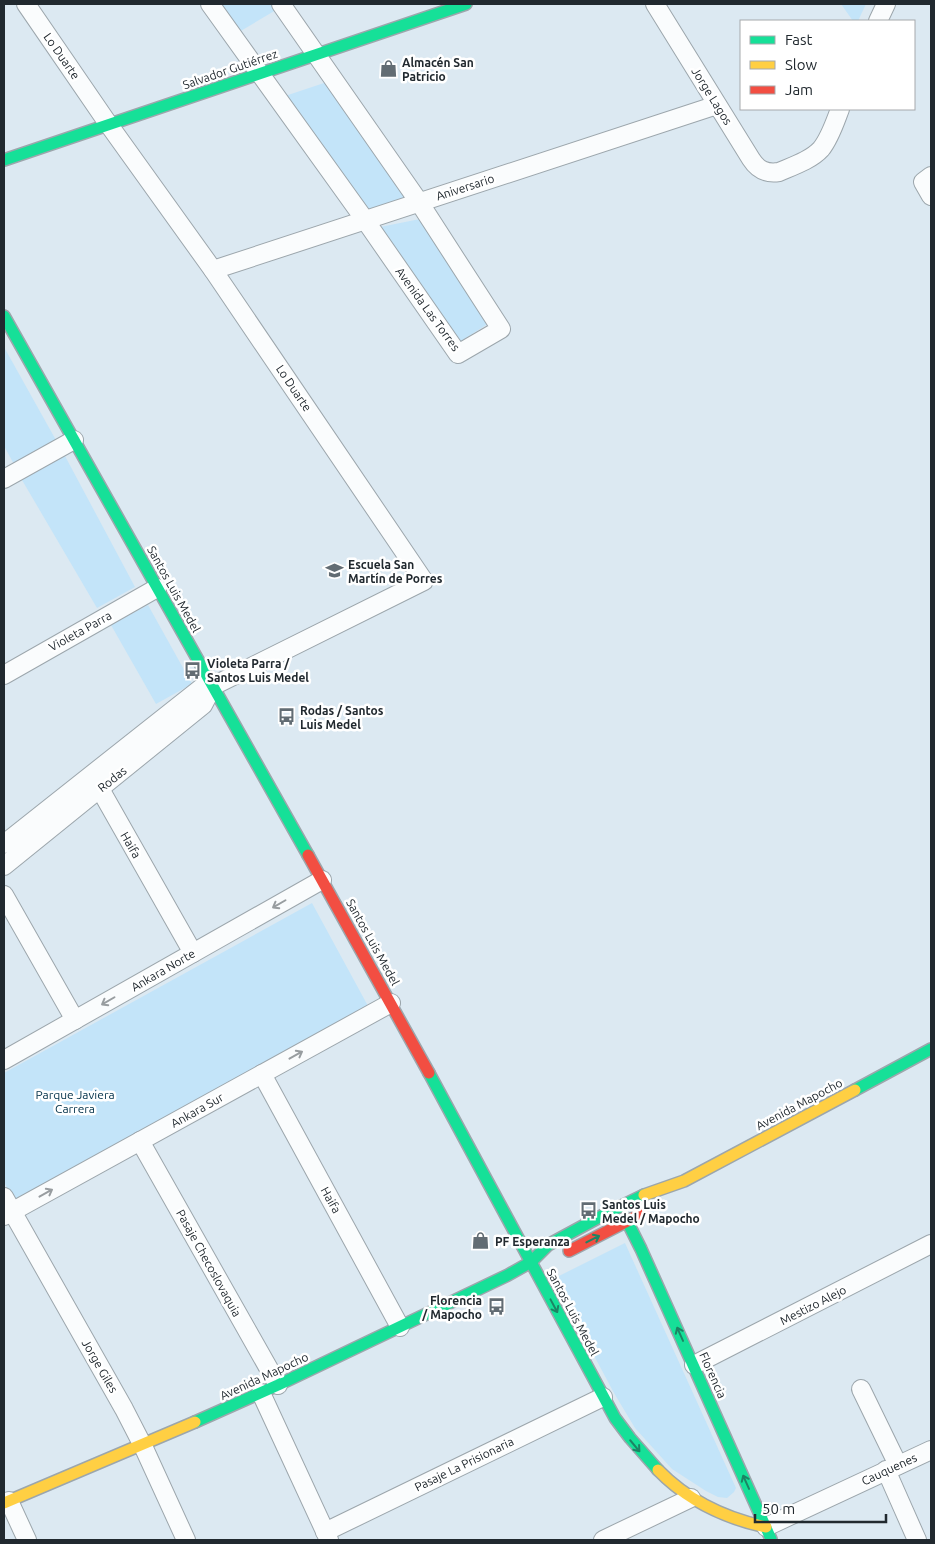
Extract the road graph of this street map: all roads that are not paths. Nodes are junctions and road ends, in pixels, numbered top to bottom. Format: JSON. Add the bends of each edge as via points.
{"nodes":[{"id":1,"x":26,"y":4,"type":"edge"},
{"id":2,"x":210,"y":4,"type":"edge"},
{"id":3,"x":281,"y":4,"type":"edge"},
{"id":4,"x":466,"y":4,"type":"edge"},
{"id":5,"x":655,"y":4,"type":"edge"},
{"id":6,"x":886,"y":4,"type":"edge"},
{"id":7,"x":878,"y":20,"type":"edge"},
{"id":8,"x":316,"y":54,"type":"junction"},
{"id":9,"x":260,"y":74,"type":"junction"},
{"id":10,"x":717,"y":105,"type":"junction"},
{"id":11,"x":840,"y":110,"type":"edge"},
{"id":12,"x":109,"y":125,"type":"junction"},
{"id":13,"x":4,"y":160,"type":"edge"},
{"id":14,"x":931,"y":176,"type":"edge"},
{"id":15,"x":931,"y":196,"type":"edge"},
{"id":16,"x":419,"y":202,"type":"junction"},
{"id":17,"x":365,"y":220,"type":"junction"},
{"id":18,"x":213,"y":270,"type":"junction"},
{"id":19,"x":4,"y":316,"type":"edge"},
{"id":20,"x":74,"y":440,"type":"junction"},
{"id":21,"x":4,"y":479,"type":"edge"},
{"id":22,"x":157,"y":588,"type":"junction"},
{"id":23,"x":4,"y":674,"type":"edge"},
{"id":24,"x":211,"y":684,"type":"junction"},
{"id":25,"x":100,"y":789,"type":"junction"},
{"id":26,"x":4,"y":844,"type":"edge"},
{"id":27,"x":4,"y":866,"type":"edge"},
{"id":28,"x":322,"y":880,"type":"junction"},
{"id":29,"x":4,"y":895,"type":"edge"},
{"id":30,"x":193,"y":953,"type":"junction"},
{"id":31,"x":391,"y":1003,"type":"junction"},
{"id":32,"x":75,"y":1020,"type":"junction"},
{"id":33,"x":930,"y":1050,"type":"edge"},
{"id":34,"x":4,"y":1060,"type":"edge"},
{"id":35,"x":262,"y":1074,"type":"junction"},
{"id":36,"x":140,"y":1141,"type":"junction"},
{"id":37,"x":684,"y":1181,"type":"junction"},
{"id":38,"x":7,"y":1208,"type":"edge"},
{"id":39,"x":606,"y":1213,"type":"junction"},
{"id":40,"x":628,"y":1222,"type":"junction"},
{"id":41,"x":931,"y":1244,"type":"edge"},
{"id":42,"x":531,"y":1262,"type":"junction"},
{"id":43,"x":400,"y":1327,"type":"junction"},
{"id":44,"x":694,"y":1365,"type":"junction"},
{"id":45,"x":278,"y":1385,"type":"junction"},
{"id":46,"x":861,"y":1389,"type":"dead end"},
{"id":47,"x":261,"y":1393,"type":"junction"},
{"id":48,"x":602,"y":1397,"type":"junction"},
{"id":49,"x":143,"y":1446,"type":"junction"},
{"id":50,"x":931,"y":1450,"type":"edge"},
{"id":51,"x":892,"y":1468,"type":"junction"},
{"id":52,"x":691,"y":1498,"type":"junction"},
{"id":53,"x":7,"y":1502,"type":"edge"},
{"id":54,"x":769,"y":1534,"type":"edge"},
{"id":55,"x":327,"y":1536,"type":"edge"},
{"id":56,"x":621,"y":1536,"type":"edge"},
{"id":57,"x":27,"y":1540,"type":"edge"},
{"id":58,"x":186,"y":1540,"type":"edge"},
{"id":59,"x":603,"y":1540,"type":"edge"},
{"id":60,"x":917,"y":1540,"type":"edge"}],
"edges":[{"from":1,"to":12,"type":"street","name":"Lo Duarte"},
{"from":2,"to":9,"type":"street","name":"Avenida Las Torres"},
{"from":3,"to":8,"type":"street","name":"Avenida Las Torres"},
{"from":4,"to":8,"type":"street","name":"Salvador Gutiérrez"},
{"from":5,"to":10,"type":"street","name":"Jorge Lagos"},
{"from":6,"to":7,"type":"street"},
{"from":8,"to":9,"type":"street","name":"Salvador Gutiérrez"},
{"from":8,"to":16,"type":"street","name":"Avenida Las Torres"},
{"from":9,"to":12,"type":"street","name":"Salvador Gutiérrez"},
{"from":9,"to":17,"type":"street","name":"Avenida Las Torres"},
{"from":10,"to":11,"type":"street","name":"Jorge Lagos","via":[[756,166],[767,172],[779,172],[814,155],[827,139]]},
{"from":10,"to":16,"type":"street","name":"Aniversario"},
{"from":12,"to":13,"type":"street","name":"Salvador Gutiérrez"},
{"from":12,"to":18,"type":"street","name":"Lo Duarte"},
{"from":14,"to":15,"type":"street","via":[[923,182]]},
{"from":16,"to":17,"type":"street","name":"Aniversario"},
{"from":16,"to":17,"type":"street","name":"Avenida Las Torres","via":[[501,329],[458,354]]},
{"from":17,"to":18,"type":"street","name":"Aniversario"},
{"from":18,"to":24,"type":"street","name":"Lo Duarte","via":[[424,581]]},
{"from":19,"to":20,"type":"street","name":"Santos Luis Medel"},
{"from":20,"to":21,"type":"street"},
{"from":20,"to":22,"type":"street","name":"Santos Luis Medel"},
{"from":22,"to":23,"type":"street","name":"Violeta Parra"},
{"from":22,"to":24,"type":"street","name":"Santos Luis Medel"},
{"from":24,"to":25,"type":"street","name":"Rodas","via":[[203,705]]},
{"from":24,"to":26,"type":"street","name":"Rodas"},
{"from":24,"to":28,"type":"street","name":"Santos Luis Medel"},
{"from":25,"to":27,"type":"street","name":"Rodas"},
{"from":25,"to":30,"type":"street","name":"Haifa"},
{"from":28,"to":30,"type":"street","name":"Ankara Norte","one_way":true},
{"from":28,"to":31,"type":"street","name":"Santos Luis Medel"},
{"from":29,"to":32,"type":"street"},
{"from":30,"to":32,"type":"street","name":"Ankara Norte","one_way":true},
{"from":35,"to":31,"type":"street","name":"Ankara Sur","one_way":true},
{"from":31,"to":42,"type":"street","name":"Santos Luis Medel"},
{"from":32,"to":34,"type":"street","name":"Ankara Norte"},
{"from":33,"to":37,"type":"street","name":"Avenida Mapocho"},
{"from":35,"to":36,"type":"street","name":"Ankara Sur"},
{"from":35,"to":43,"type":"street","name":"Haifa"},
{"from":38,"to":36,"type":"street","name":"Ankara Sur","one_way":true},
{"from":36,"to":45,"type":"street","name":"Pasaje Checoslovaquia"},
{"from":37,"to":39,"type":"street","name":"Avenida Mapocho","via":[[650,1192]]},
{"from":37,"to":40,"type":"street","name":"Avenida Mapocho"},
{"from":38,"to":49,"type":"street","name":"Jorge Giles"},
{"from":39,"to":40,"type":"street"},
{"from":39,"to":42,"type":"street","name":"Avenida Mapocho","via":[[548,1246]]},
{"from":42,"to":40,"type":"street","name":"Avenida Mapocho","one_way":true,"via":[[552,1259]]},
{"from":44,"to":40,"type":"street","name":"Florencia","one_way":true},
{"from":41,"to":44,"type":"street","name":"Mestizo Alejo"},
{"from":42,"to":43,"type":"street","name":"Avenida Mapocho"},
{"from":42,"to":48,"type":"street","name":"Santos Luis Medel","one_way":true},
{"from":43,"to":45,"type":"street","name":"Avenida Mapocho"},
{"from":54,"to":44,"type":"street","name":"Florencia","one_way":true},
{"from":45,"to":47,"type":"street","name":"Avenida Mapocho"},
{"from":46,"to":51,"type":"street"},
{"from":47,"to":49,"type":"street","name":"Avenida Mapocho"},
{"from":47,"to":55,"type":"street"},
{"from":48,"to":52,"type":"street","name":"Santos Luis Medel","one_way":true,"via":[[643,1455]]},
{"from":48,"to":55,"type":"street","name":"Pasaje La Prisionaria"},
{"from":49,"to":53,"type":"street","name":"Avenida Mapocho"},
{"from":49,"to":58,"type":"street","name":"Jorge Giles"},
{"from":50,"to":51,"type":"street","name":"Cauquenes"},
{"from":51,"to":54,"type":"street","name":"Cauquenes"},
{"from":51,"to":60,"type":"street"},
{"from":52,"to":54,"type":"street","name":"Santos Luis Medel"},
{"from":52,"to":56,"type":"street"},
{"from":53,"to":57,"type":"street"},
{"from":56,"to":59,"type":"street"}]}
